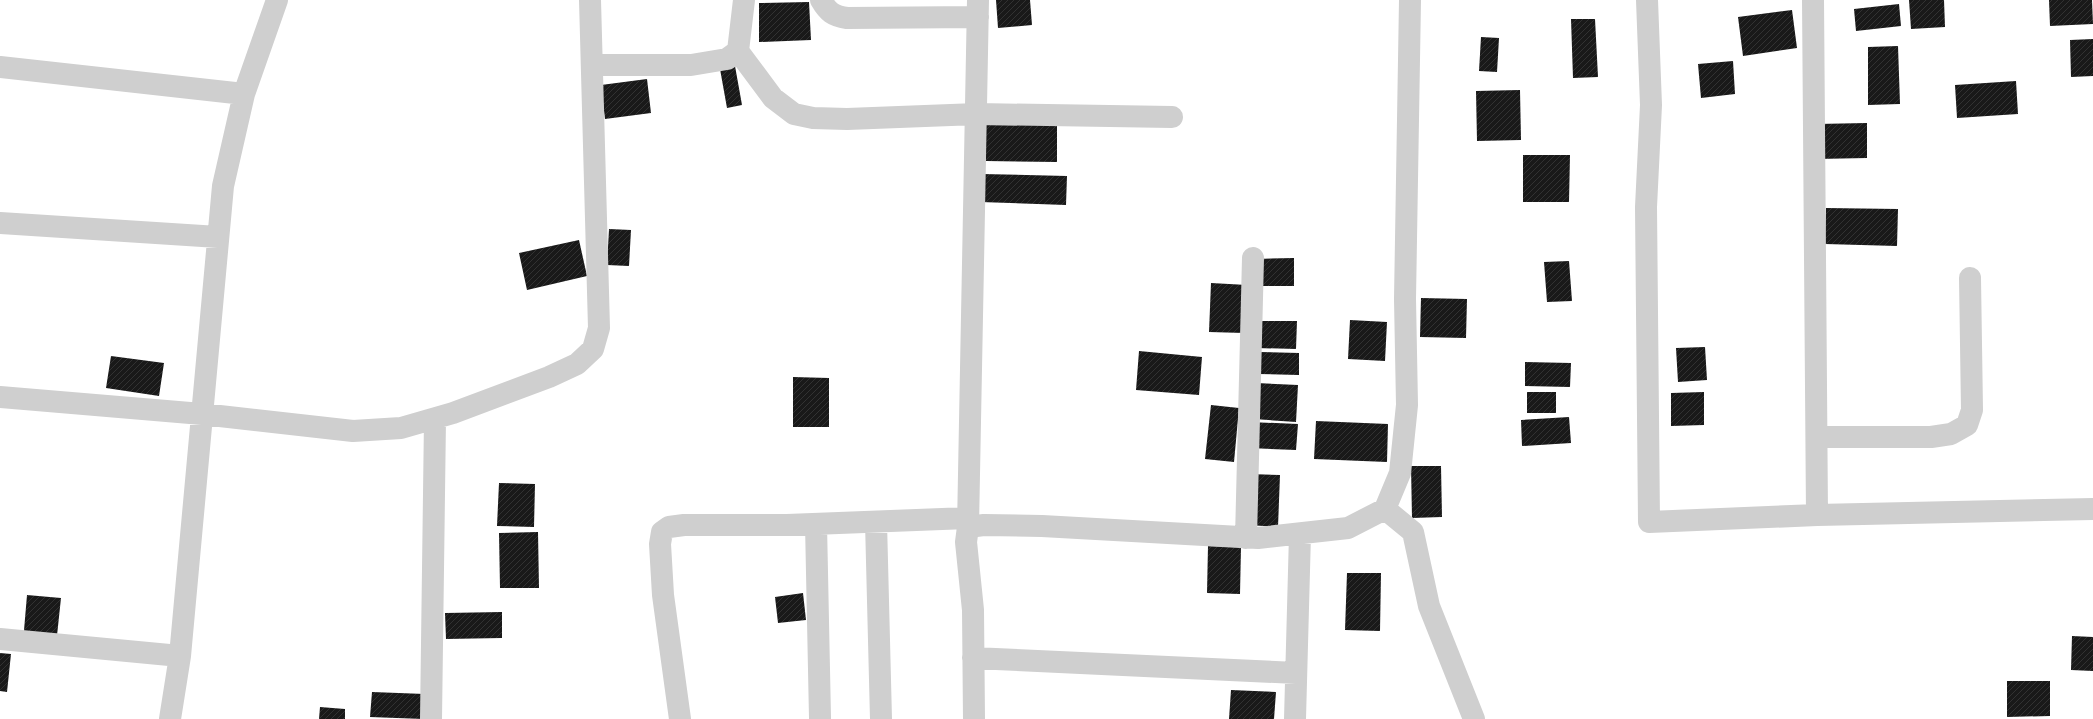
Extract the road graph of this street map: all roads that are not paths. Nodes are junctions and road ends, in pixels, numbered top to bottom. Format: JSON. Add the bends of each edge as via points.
{"nodes":[{"id":1,"x":277,"y":0,"type":"edge"},
{"id":2,"x":590,"y":0,"type":"edge"},
{"id":3,"x":744,"y":0,"type":"edge"},
{"id":4,"x":821,"y":0,"type":"edge"},
{"id":5,"x":1410,"y":0,"type":"edge"},
{"id":6,"x":1648,"y":0,"type":"edge"},
{"id":7,"x":1813,"y":0,"type":"edge"},
{"id":8,"x":978,"y":8,"type":"edge"},
{"id":9,"x":738,"y":51,"type":"junction"},
{"id":10,"x":592,"y":64,"type":"junction"},
{"id":11,"x":0,"y":67,"type":"edge"},
{"id":12,"x":244,"y":94,"type":"junction"},
{"id":13,"x":977,"y":114,"type":"junction"},
{"id":14,"x":1172,"y":118,"type":"dead end"},
{"id":15,"x":0,"y":223,"type":"edge"},
{"id":16,"x":218,"y":237,"type":"junction"},
{"id":17,"x":1253,"y":258,"type":"dead end"},
{"id":18,"x":1970,"y":278,"type":"dead end"},
{"id":19,"x":0,"y":397,"type":"edge"},
{"id":20,"x":202,"y":414,"type":"junction"},
{"id":21,"x":435,"y":419,"type":"junction"},
{"id":22,"x":1816,"y":437,"type":"junction"},
{"id":23,"x":1385,"y":509,"type":"junction"},
{"id":24,"x":2093,"y":509,"type":"edge"},
{"id":25,"x":1817,"y":515,"type":"junction"},
{"id":26,"x":876,"y":522,"type":"junction"},
{"id":27,"x":968,"y":523,"type":"junction"},
{"id":28,"x":816,"y":524,"type":"junction"},
{"id":29,"x":1300,"y":534,"type":"junction"},
{"id":30,"x":1246,"y":538,"type":"junction"},
{"id":31,"x":0,"y":640,"type":"edge"},
{"id":32,"x":180,"y":656,"type":"junction"},
{"id":33,"x":973,"y":658,"type":"junction"},
{"id":34,"x":1296,"y":673,"type":"junction"},
{"id":35,"x":820,"y":718,"type":"edge"},
{"id":36,"x":170,"y":719,"type":"edge"},
{"id":37,"x":431,"y":719,"type":"edge"},
{"id":38,"x":680,"y":719,"type":"edge"},
{"id":39,"x":881,"y":719,"type":"edge"},
{"id":40,"x":974,"y":719,"type":"edge"},
{"id":41,"x":1295,"y":719,"type":"edge"},
{"id":42,"x":1474,"y":719,"type":"edge"}],
"edges":[{"from":1,"to":12,"type":"street"},
{"from":2,"to":10,"type":"street"},
{"from":3,"to":9,"type":"street"},
{"from":4,"to":8,"type":"street","via":[[827,11],[834,16],[847,18]]},
{"from":5,"to":23,"type":"street","via":[[1405,299],[1407,405],[1400,473]]},
{"from":6,"to":25,"type":"street","via":[[1650,105],[1646,207],[1649,522]]},
{"from":7,"to":22,"type":"street"},
{"from":8,"to":13,"type":"street"},
{"from":9,"to":10,"type":"street","via":[[727,59],[691,65]]},
{"from":9,"to":13,"type":"street","via":[[773,98],[794,114],[813,118],[847,119]]},
{"from":10,"to":21,"type":"street","via":[[599,328],[593,349],[577,364],[549,377]]},
{"from":11,"to":12,"type":"street"},
{"from":12,"to":16,"type":"street","via":[[223,186]]},
{"from":13,"to":14,"type":"street"},
{"from":13,"to":27,"type":"street"},
{"from":15,"to":16,"type":"street"},
{"from":16,"to":20,"type":"street"},
{"from":17,"to":30,"type":"street"},
{"from":18,"to":22,"type":"street","via":[[1972,410],[1967,425],[1951,434],[1931,437]]},
{"from":19,"to":20,"type":"street"},
{"from":20,"to":21,"type":"street","via":[[353,431],[400,428]]},
{"from":20,"to":32,"type":"street"},
{"from":21,"to":37,"type":"street"},
{"from":22,"to":25,"type":"street"},
{"from":23,"to":29,"type":"street","via":[[1348,528]]},
{"from":23,"to":42,"type":"street","via":[[1413,532],[1429,606]]},
{"from":24,"to":25,"type":"street"},
{"from":26,"to":27,"type":"street"},
{"from":26,"to":28,"type":"street"},
{"from":26,"to":39,"type":"street"},
{"from":27,"to":30,"type":"street"},
{"from":27,"to":33,"type":"street","via":[[966,542],[973,610]]},
{"from":28,"to":35,"type":"street"},
{"from":28,"to":38,"type":"street","via":[[684,525],[669,527],[662,532],[660,544],[664,595]]},
{"from":29,"to":30,"type":"street"},
{"from":29,"to":34,"type":"street"},
{"from":31,"to":32,"type":"street"},
{"from":32,"to":36,"type":"street"},
{"from":33,"to":34,"type":"street"},
{"from":33,"to":40,"type":"street"},
{"from":34,"to":41,"type":"street"}]}
